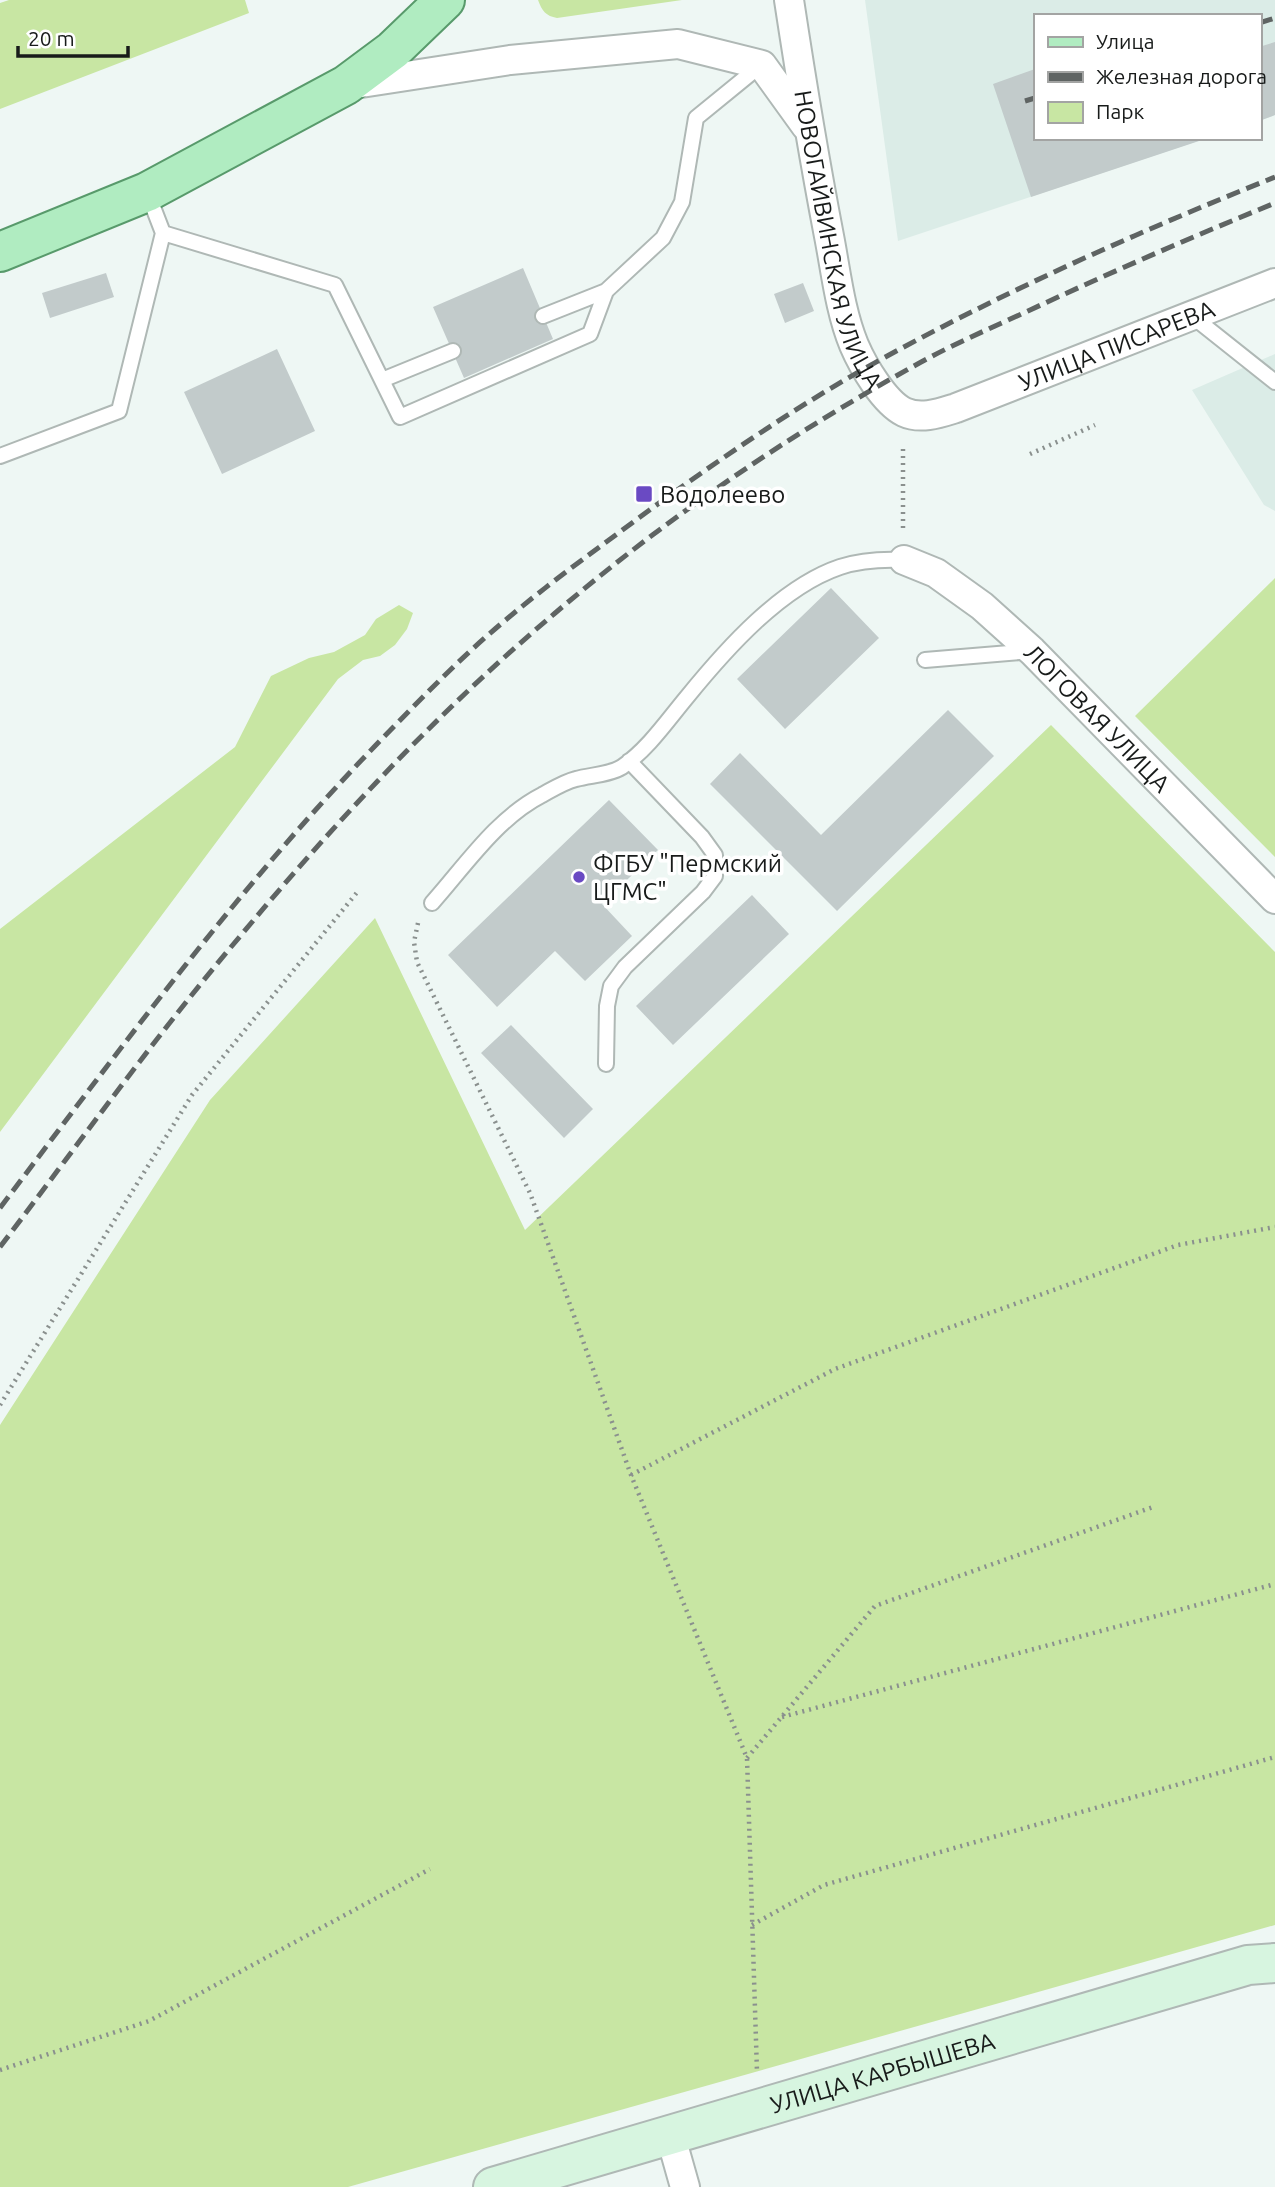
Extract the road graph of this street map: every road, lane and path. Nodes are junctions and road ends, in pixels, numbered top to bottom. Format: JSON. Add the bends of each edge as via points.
{"nodes":[{"id":1,"x":445,"y":0,"type":"edge"},
{"id":2,"x":789,"y":0,"type":"edge"},
{"id":3,"x":762,"y":65,"type":"junction"},
{"id":4,"x":345,"y":85,"type":"junction"},
{"id":5,"x":809,"y":130,"type":"junction"},
{"id":6,"x":147,"y":192,"type":"junction"},
{"id":7,"x":163,"y":233,"type":"junction"},
{"id":8,"x":0,"y":252,"type":"edge"},
{"id":9,"x":1275,"y":283,"type":"edge"},
{"id":10,"x":606,"y":291,"type":"junction"},
{"id":11,"x":543,"y":316,"type":"dead end"},
{"id":12,"x":1192,"y":316,"type":"junction"},
{"id":13,"x":453,"y":351,"type":"dead end"},
{"id":14,"x":1268,"y":369,"type":"edge"},
{"id":15,"x":382,"y":380,"type":"junction"},
{"id":16,"x":1275,"y":382,"type":"edge"},
{"id":17,"x":956,"y":408,"type":"joint"},
{"id":18,"x":906,"y":413,"type":"junction"},
{"id":19,"x":1095,"y":425,"type":"dead end"},
{"id":20,"x":1030,"y":454,"type":"dead end"},
{"id":21,"x":0,"y":456,"type":"edge"},
{"id":22,"x":904,"y":560,"type":"junction"},
{"id":23,"x":1032,"y":651,"type":"junction"},
{"id":24,"x":925,"y":660,"type":"dead end"},
{"id":25,"x":629,"y":761,"type":"junction"},
{"id":26,"x":359,"y":890,"type":"dead end"},
{"id":27,"x":1275,"y":900,"type":"edge"},
{"id":28,"x":432,"y":903,"type":"joint"},
{"id":29,"x":606,"y":1064,"type":"dead end"},
{"id":30,"x":1275,"y":1227,"type":"edge"},
{"id":31,"x":0,"y":1405,"type":"edge"},
{"id":32,"x":631,"y":1475,"type":"junction"},
{"id":33,"x":1153,"y":1507,"type":"dead end"},
{"id":34,"x":1275,"y":1584,"type":"edge"},
{"id":35,"x":782,"y":1717,"type":"junction"},
{"id":36,"x":1275,"y":1757,"type":"edge"},
{"id":37,"x":747,"y":1758,"type":"junction"},
{"id":38,"x":430,"y":1869,"type":"dead end"},
{"id":39,"x":752,"y":1925,"type":"junction"},
{"id":40,"x":1275,"y":1963,"type":"edge"},
{"id":41,"x":0,"y":2070,"type":"edge"},
{"id":42,"x":758,"y":2108,"type":"junction"},
{"id":43,"x":670,"y":2134,"type":"junction"},
{"id":44,"x":493,"y":2187,"type":"edge"},
{"id":45,"x":685,"y":2187,"type":"edge"}],
"edges":[{"from":1,"to":4,"type":"main road","via":[[393,50]]},
{"from":2,"to":5,"type":"street","name":"НОВОГАЙВИНСКАЯ УЛИЦА"},
{"from":3,"to":4,"type":"street","via":[[678,44],[510,60]]},
{"from":3,"to":5,"type":"street"},
{"from":3,"to":10,"type":"lane","via":[[696,118],[682,202],[663,238]]},
{"from":4,"to":6,"type":"main road"},
{"from":5,"to":18,"type":"street","name":"НОВОГАЙВИНСКАЯ УЛИЦА","via":[[853,344],[878,386]]},
{"from":6,"to":7,"type":"lane"},
{"from":6,"to":8,"type":"main road"},
{"from":7,"to":15,"type":"lane","via":[[335,285]]},
{"from":7,"to":21,"type":"lane","via":[[119,411]]},
{"from":9,"to":12,"type":"street","name":"УЛИЦА ПИСАРЕВА"},
{"from":10,"to":11,"type":"lane"},
{"from":10,"to":15,"type":"lane","via":[[590,334],[400,417]]},
{"from":12,"to":14,"type":"lane"},
{"from":12,"to":17,"type":"street","name":"УЛИЦА ПИСАРЕВА"},
{"from":13,"to":15,"type":"lane"},
{"from":14,"to":16,"type":"lane"},
{"from":17,"to":18,"type":"street","name":"НОВОГАЙВИНСКАЯ УЛИЦА","via":[[928,416]]},
{"from":18,"to":22,"type":"path"},
{"from":19,"to":20,"type":"path"},
{"from":22,"to":23,"type":"street","name":"ЛОГОВАЯ УЛИЦА","via":[[936,573]]},
{"from":22,"to":25,"type":"lane","via":[[839,567],[772,608],[735,642]]},
{"from":23,"to":24,"type":"lane"},
{"from":23,"to":27,"type":"street","name":"ЛОГОВАЯ УЛИЦА"},
{"from":25,"to":28,"type":"lane","via":[[620,769],[574,779],[538,796],[502,823]]},
{"from":25,"to":29,"type":"lane","via":[[702,837],[715,855],[715,876],[611,986]]},
{"from":26,"to":31,"type":"path","via":[[192,1095]]},
{"from":28,"to":32,"type":"path","via":[[417,924],[417,962],[530,1193]]},
{"from":30,"to":32,"type":"path","via":[[1178,1245],[835,1369]]},
{"from":32,"to":37,"type":"path"},
{"from":33,"to":35,"type":"path","via":[[874,1606]]},
{"from":34,"to":35,"type":"path"},
{"from":35,"to":37,"type":"path"},
{"from":36,"to":39,"type":"path","via":[[824,1885]]},
{"from":37,"to":39,"type":"path"},
{"from":38,"to":41,"type":"path","via":[[149,2021]]},
{"from":39,"to":42,"type":"path"},
{"from":40,"to":42,"type":"street","name":"УЛИЦА КАРБЫШЕВА","via":[[1248,1965]]},
{"from":42,"to":43,"type":"street","name":"УЛИЦА КАРБЫШЕВА"},
{"from":43,"to":44,"type":"street","name":"УЛИЦА КАРБЫШЕВА"},
{"from":43,"to":45,"type":"street"}]}
